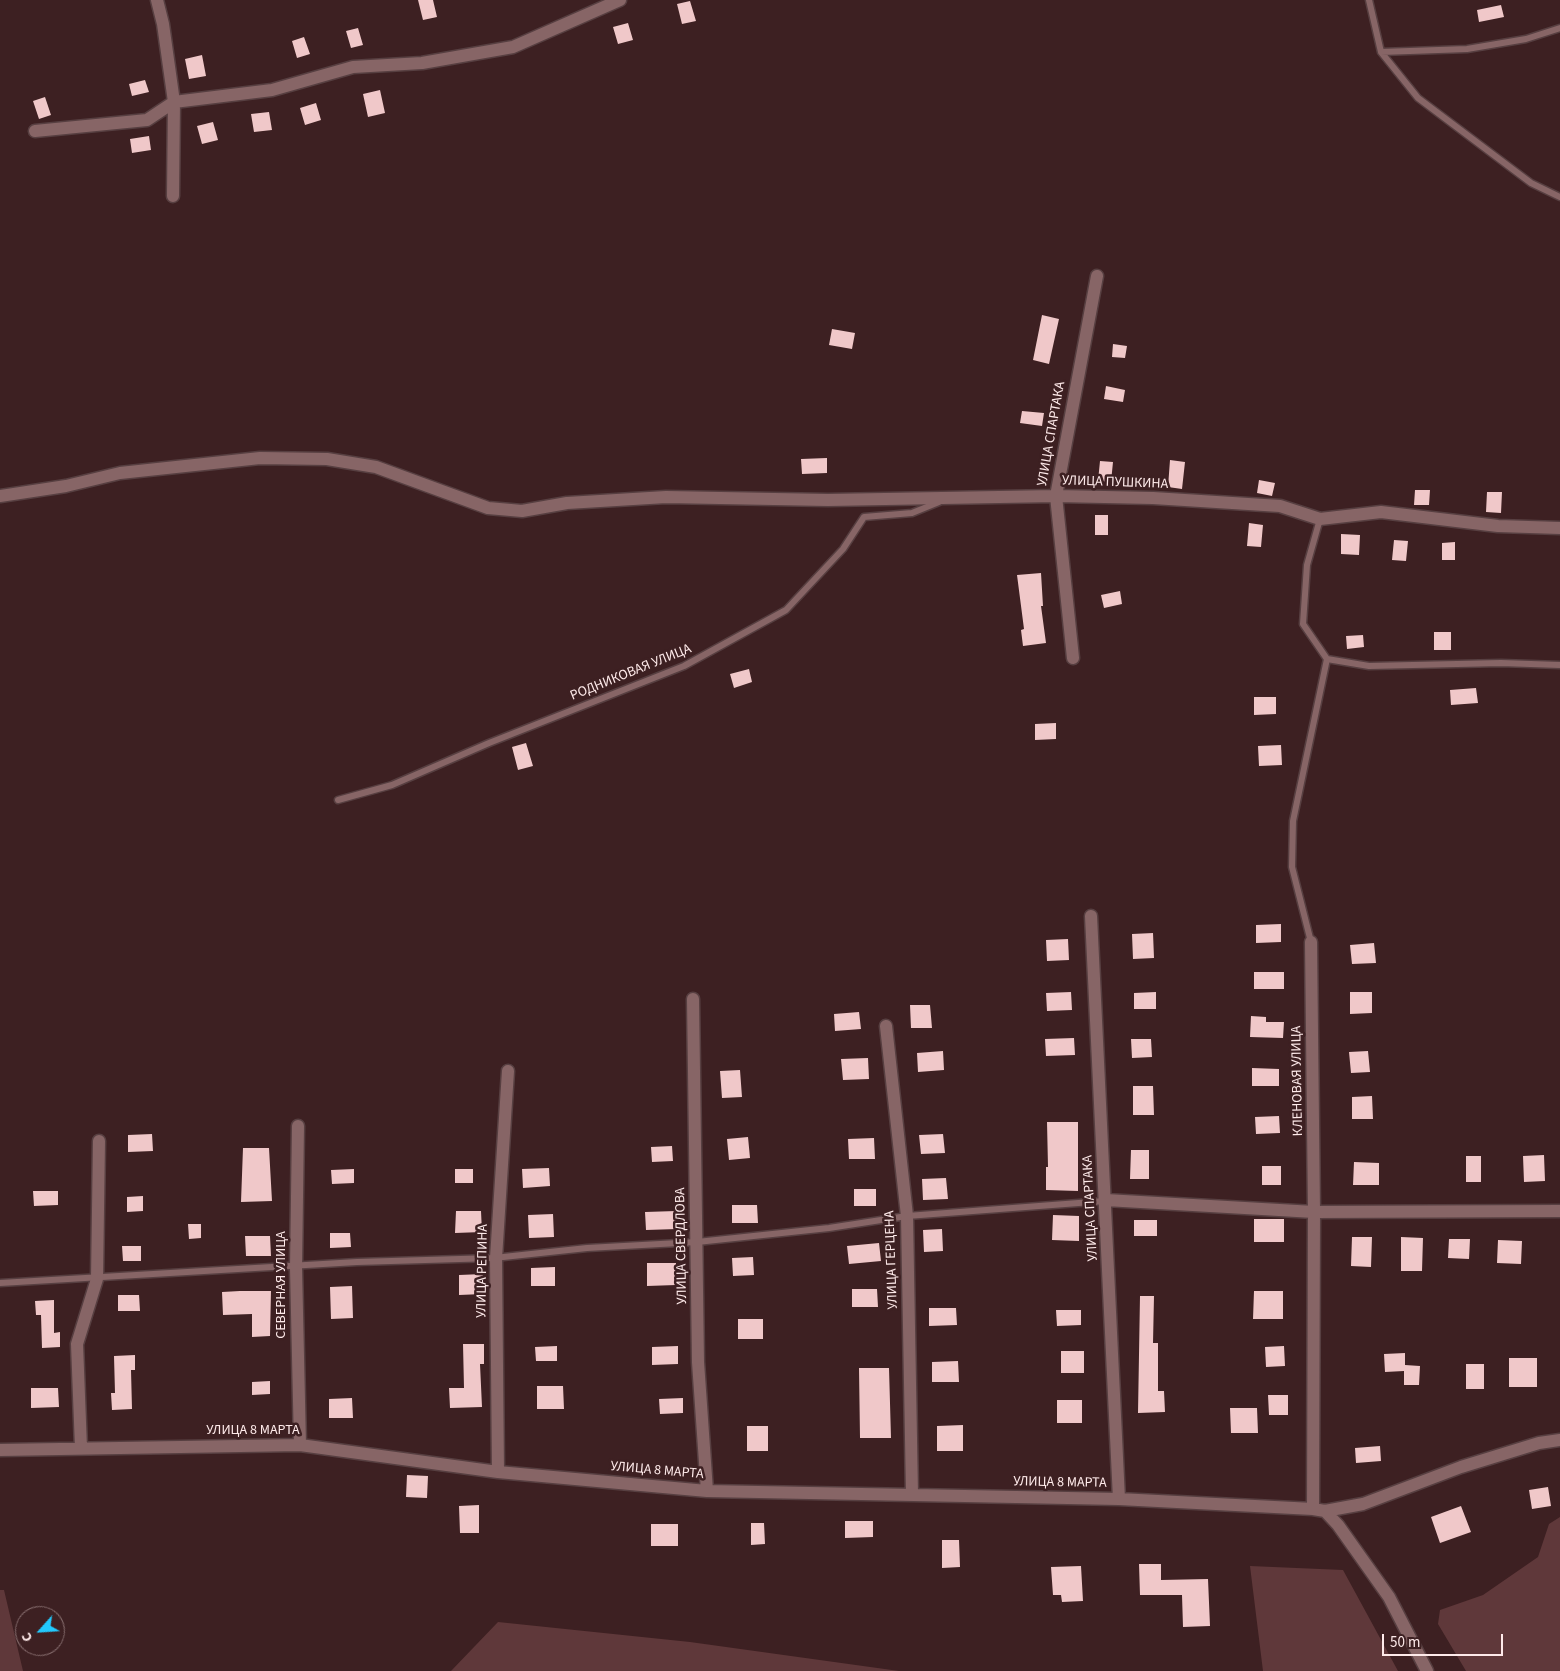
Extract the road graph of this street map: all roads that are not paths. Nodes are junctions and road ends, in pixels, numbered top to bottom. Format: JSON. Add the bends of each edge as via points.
{"nodes":[{"id":1,"x":157,"y":0,"type":"edge"},
{"id":2,"x":620,"y":0,"type":"edge"},
{"id":3,"x":1369,"y":0,"type":"edge"},
{"id":4,"x":600,"y":4,"type":"edge"},
{"id":5,"x":1560,"y":28,"type":"edge"},
{"id":6,"x":1381,"y":52,"type":"junction"},
{"id":7,"x":174,"y":102,"type":"junction"},
{"id":8,"x":35,"y":131,"type":"dead end"},
{"id":9,"x":172,"y":196,"type":"dead end"},
{"id":10,"x":1560,"y":197,"type":"edge"},
{"id":11,"x":1097,"y":276,"type":"dead end"},
{"id":12,"x":0,"y":496,"type":"edge"},
{"id":13,"x":1056,"y":496,"type":"junction"},
{"id":14,"x":951,"y":498,"type":"junction"},
{"id":15,"x":1320,"y":519,"type":"junction"},
{"id":16,"x":1560,"y":528,"type":"edge"},
{"id":17,"x":1073,"y":658,"type":"dead end"},
{"id":18,"x":1327,"y":659,"type":"junction"},
{"id":19,"x":1560,"y":665,"type":"edge"},
{"id":20,"x":338,"y":800,"type":"dead end"},
{"id":21,"x":1091,"y":916,"type":"dead end"},
{"id":22,"x":1311,"y":942,"type":"joint"},
{"id":23,"x":693,"y":999,"type":"dead end"},
{"id":24,"x":886,"y":1026,"type":"dead end"},
{"id":25,"x":508,"y":1071,"type":"dead end"},
{"id":26,"x":298,"y":1126,"type":"dead end"},
{"id":27,"x":99,"y":1141,"type":"dead end"},
{"id":28,"x":1106,"y":1200,"type":"junction"},
{"id":29,"x":1560,"y":1210,"type":"edge"},
{"id":30,"x":1314,"y":1212,"type":"junction"},
{"id":31,"x":907,"y":1216,"type":"junction"},
{"id":32,"x":698,"y":1242,"type":"junction"},
{"id":33,"x":496,"y":1258,"type":"junction"},
{"id":34,"x":296,"y":1268,"type":"junction"},
{"id":35,"x":97,"y":1279,"type":"junction"},
{"id":36,"x":0,"y":1283,"type":"edge"},
{"id":37,"x":1560,"y":1440,"type":"edge"},
{"id":38,"x":300,"y":1445,"type":"junction"},
{"id":39,"x":81,"y":1448,"type":"junction"},
{"id":40,"x":0,"y":1450,"type":"edge"},
{"id":41,"x":498,"y":1472,"type":"junction"},
{"id":42,"x":707,"y":1491,"type":"junction"},
{"id":43,"x":912,"y":1494,"type":"junction"},
{"id":44,"x":1119,"y":1499,"type":"junction"},
{"id":45,"x":1319,"y":1510,"type":"junction"},
{"id":46,"x":1427,"y":1671,"type":"edge"}],
"edges":[{"from":1,"to":7,"type":"street"},
{"from":2,"to":4,"type":"street"},
{"from":3,"to":6,"type":"lane"},
{"from":4,"to":7,"type":"street","via":[[513,47],[422,62],[353,66],[272,90]]},
{"from":5,"to":6,"type":"lane","via":[[1467,49]]},
{"from":6,"to":10,"type":"lane","via":[[1418,98],[1531,182]]},
{"from":7,"to":8,"type":"street","via":[[147,120]]},
{"from":7,"to":9,"type":"street"},
{"from":11,"to":13,"type":"street","name":"УЛИЦА СПАРТАКА"},
{"from":12,"to":14,"type":"street","name":"УЛИЦА ПУШКИНА","via":[[66,486],[120,473],[260,458],[327,459],[376,467],[488,508],[522,511],[567,503],[666,497]]},
{"from":13,"to":14,"type":"street","name":"УЛИЦА ПУШКИНА"},
{"from":13,"to":15,"type":"street","name":"УЛИЦА ПУШКИНА","via":[[1280,506]]},
{"from":13,"to":17,"type":"street","name":"УЛИЦА СПАРТАКА"},
{"from":14,"to":20,"type":"lane","name":"РОДНИКОВАЯ УЛИЦА","via":[[912,513],[864,518],[843,549],[786,610],[684,666],[392,785]]},
{"from":15,"to":16,"type":"street","name":"УЛИЦА ПУШКИНА","via":[[1381,512],[1488,525]]},
{"from":15,"to":18,"type":"lane","via":[[1306,565],[1303,624]]},
{"from":18,"to":19,"type":"lane","via":[[1369,666]]},
{"from":18,"to":22,"type":"lane","name":"КЛЕНОВАЯ УЛИЦА","via":[[1293,822],[1292,867]]},
{"from":21,"to":28,"type":"street","name":"УЛИЦА СПАРТАКА"},
{"from":22,"to":30,"type":"street","name":"КЛЕНОВАЯ УЛИЦА"},
{"from":23,"to":32,"type":"street","name":"УЛИЦА СВЕРДЛОВА"},
{"from":24,"to":31,"type":"street","name":"УЛИЦА ГЕРЦЕНА"},
{"from":25,"to":33,"type":"street","name":"УЛИЦА РЕПИНА"},
{"from":26,"to":34,"type":"street","name":"СЕВЕРНАЯ УЛИЦА"},
{"from":27,"to":35,"type":"street"},
{"from":28,"to":30,"type":"street"},
{"from":28,"to":31,"type":"lane"},
{"from":28,"to":44,"type":"street","name":"УЛИЦА СПАРТАКА"},
{"from":29,"to":30,"type":"street"},
{"from":30,"to":45,"type":"street","name":"КЛЕНОВАЯ УЛИЦА"},
{"from":31,"to":32,"type":"lane"},
{"from":31,"to":43,"type":"street","name":"УЛИЦА ГЕРЦЕНА"},
{"from":32,"to":33,"type":"lane","via":[[587,1248]]},
{"from":32,"to":42,"type":"street","name":"УЛИЦА СВЕРДЛОВА","via":[[698,1362]]},
{"from":33,"to":34,"type":"lane","via":[[357,1262]]},
{"from":33,"to":41,"type":"street","name":"УЛИЦА РЕПИНА"},
{"from":34,"to":35,"type":"lane"},
{"from":34,"to":38,"type":"street","name":"СЕВЕРНАЯ УЛИЦА"},
{"from":35,"to":36,"type":"lane"},
{"from":35,"to":39,"type":"street","via":[[77,1344]]},
{"from":37,"to":45,"type":"street","name":"УЛИЦА 8 МАРТА","via":[[1539,1443],[1461,1467],[1363,1504]]},
{"from":38,"to":39,"type":"street","name":"УЛИЦА 8 МАРТА"},
{"from":38,"to":41,"type":"street","name":"УЛИЦА 8 МАРТА"},
{"from":39,"to":40,"type":"street","name":"УЛИЦА 8 МАРТА"},
{"from":41,"to":42,"type":"street","name":"УЛИЦА 8 МАРТА"},
{"from":42,"to":43,"type":"street","name":"УЛИЦА 8 МАРТА"},
{"from":43,"to":44,"type":"street","name":"УЛИЦА 8 МАРТА"},
{"from":44,"to":45,"type":"street","name":"УЛИЦА 8 МАРТА"},
{"from":45,"to":46,"type":"street","via":[[1338,1525],[1389,1597]]}]}
